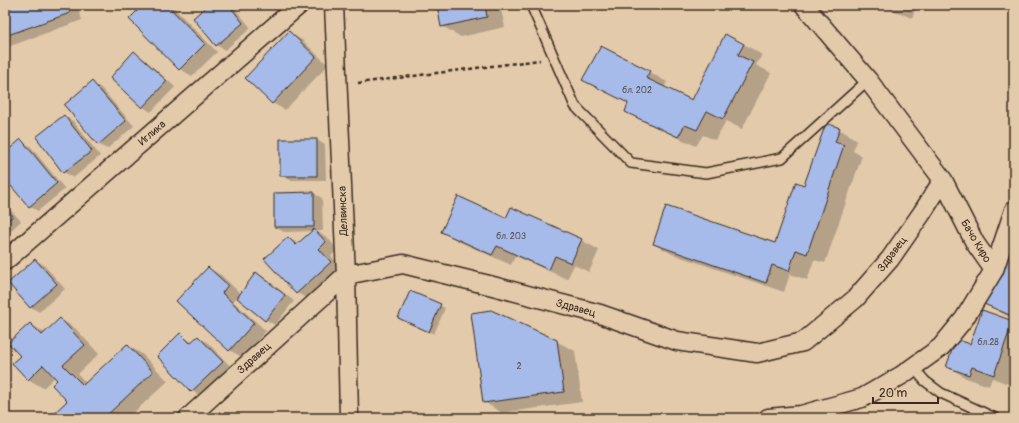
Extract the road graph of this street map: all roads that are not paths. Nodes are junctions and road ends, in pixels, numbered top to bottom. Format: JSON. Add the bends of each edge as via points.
{"nodes":[{"id":1,"x":298,"y":5,"type":"edge"},
{"id":2,"x":334,"y":5,"type":"edge"},
{"id":3,"x":531,"y":5,"type":"edge"},
{"id":4,"x":804,"y":5,"type":"edge"},
{"id":5,"x":868,"y":80,"type":"junction"},
{"id":6,"x":943,"y":180,"type":"junction"},
{"id":7,"x":1014,"y":210,"type":"edge"},
{"id":8,"x":5,"y":261,"type":"edge"},
{"id":9,"x":994,"y":270,"type":"junction"},
{"id":10,"x":346,"y":275,"type":"junction"},
{"id":11,"x":913,"y":368,"type":"junction"},
{"id":12,"x":188,"y":418,"type":"edge"},
{"id":13,"x":349,"y":418,"type":"edge"},
{"id":14,"x":768,"y":418,"type":"edge"},
{"id":15,"x":995,"y":418,"type":"edge"}],
"edges":[{"from":1,"to":8,"type":"street","name":"Иглика"},
{"from":2,"to":10,"type":"street","name":"Делвинска"},
{"from":3,"to":5,"type":"lane","via":[[575,106],[631,163],[706,173],[782,158]]},
{"from":4,"to":5,"type":"street","name":"Бачо Киро"},
{"from":5,"to":6,"type":"street","name":"Бачо Киро"},
{"from":6,"to":9,"type":"street","name":"Бачо Киро","via":[[975,243]]},
{"from":6,"to":10,"type":"street","name":"Здравец","via":[[890,259],[855,299],[803,342],[757,352],[677,341],[600,314],[403,264]]},
{"from":7,"to":9,"type":"street"},
{"from":9,"to":11,"type":"street","name":"Бачо Киро","via":[[964,319],[940,347]]},
{"from":10,"to":12,"type":"street","name":"Здравец"},
{"from":10,"to":13,"type":"street","name":"Делвинска"},
{"from":11,"to":14,"type":"street","name":"Бачо Киро","via":[[862,398],[801,416]]},
{"from":11,"to":15,"type":"lane","via":[[941,393]]}]}
